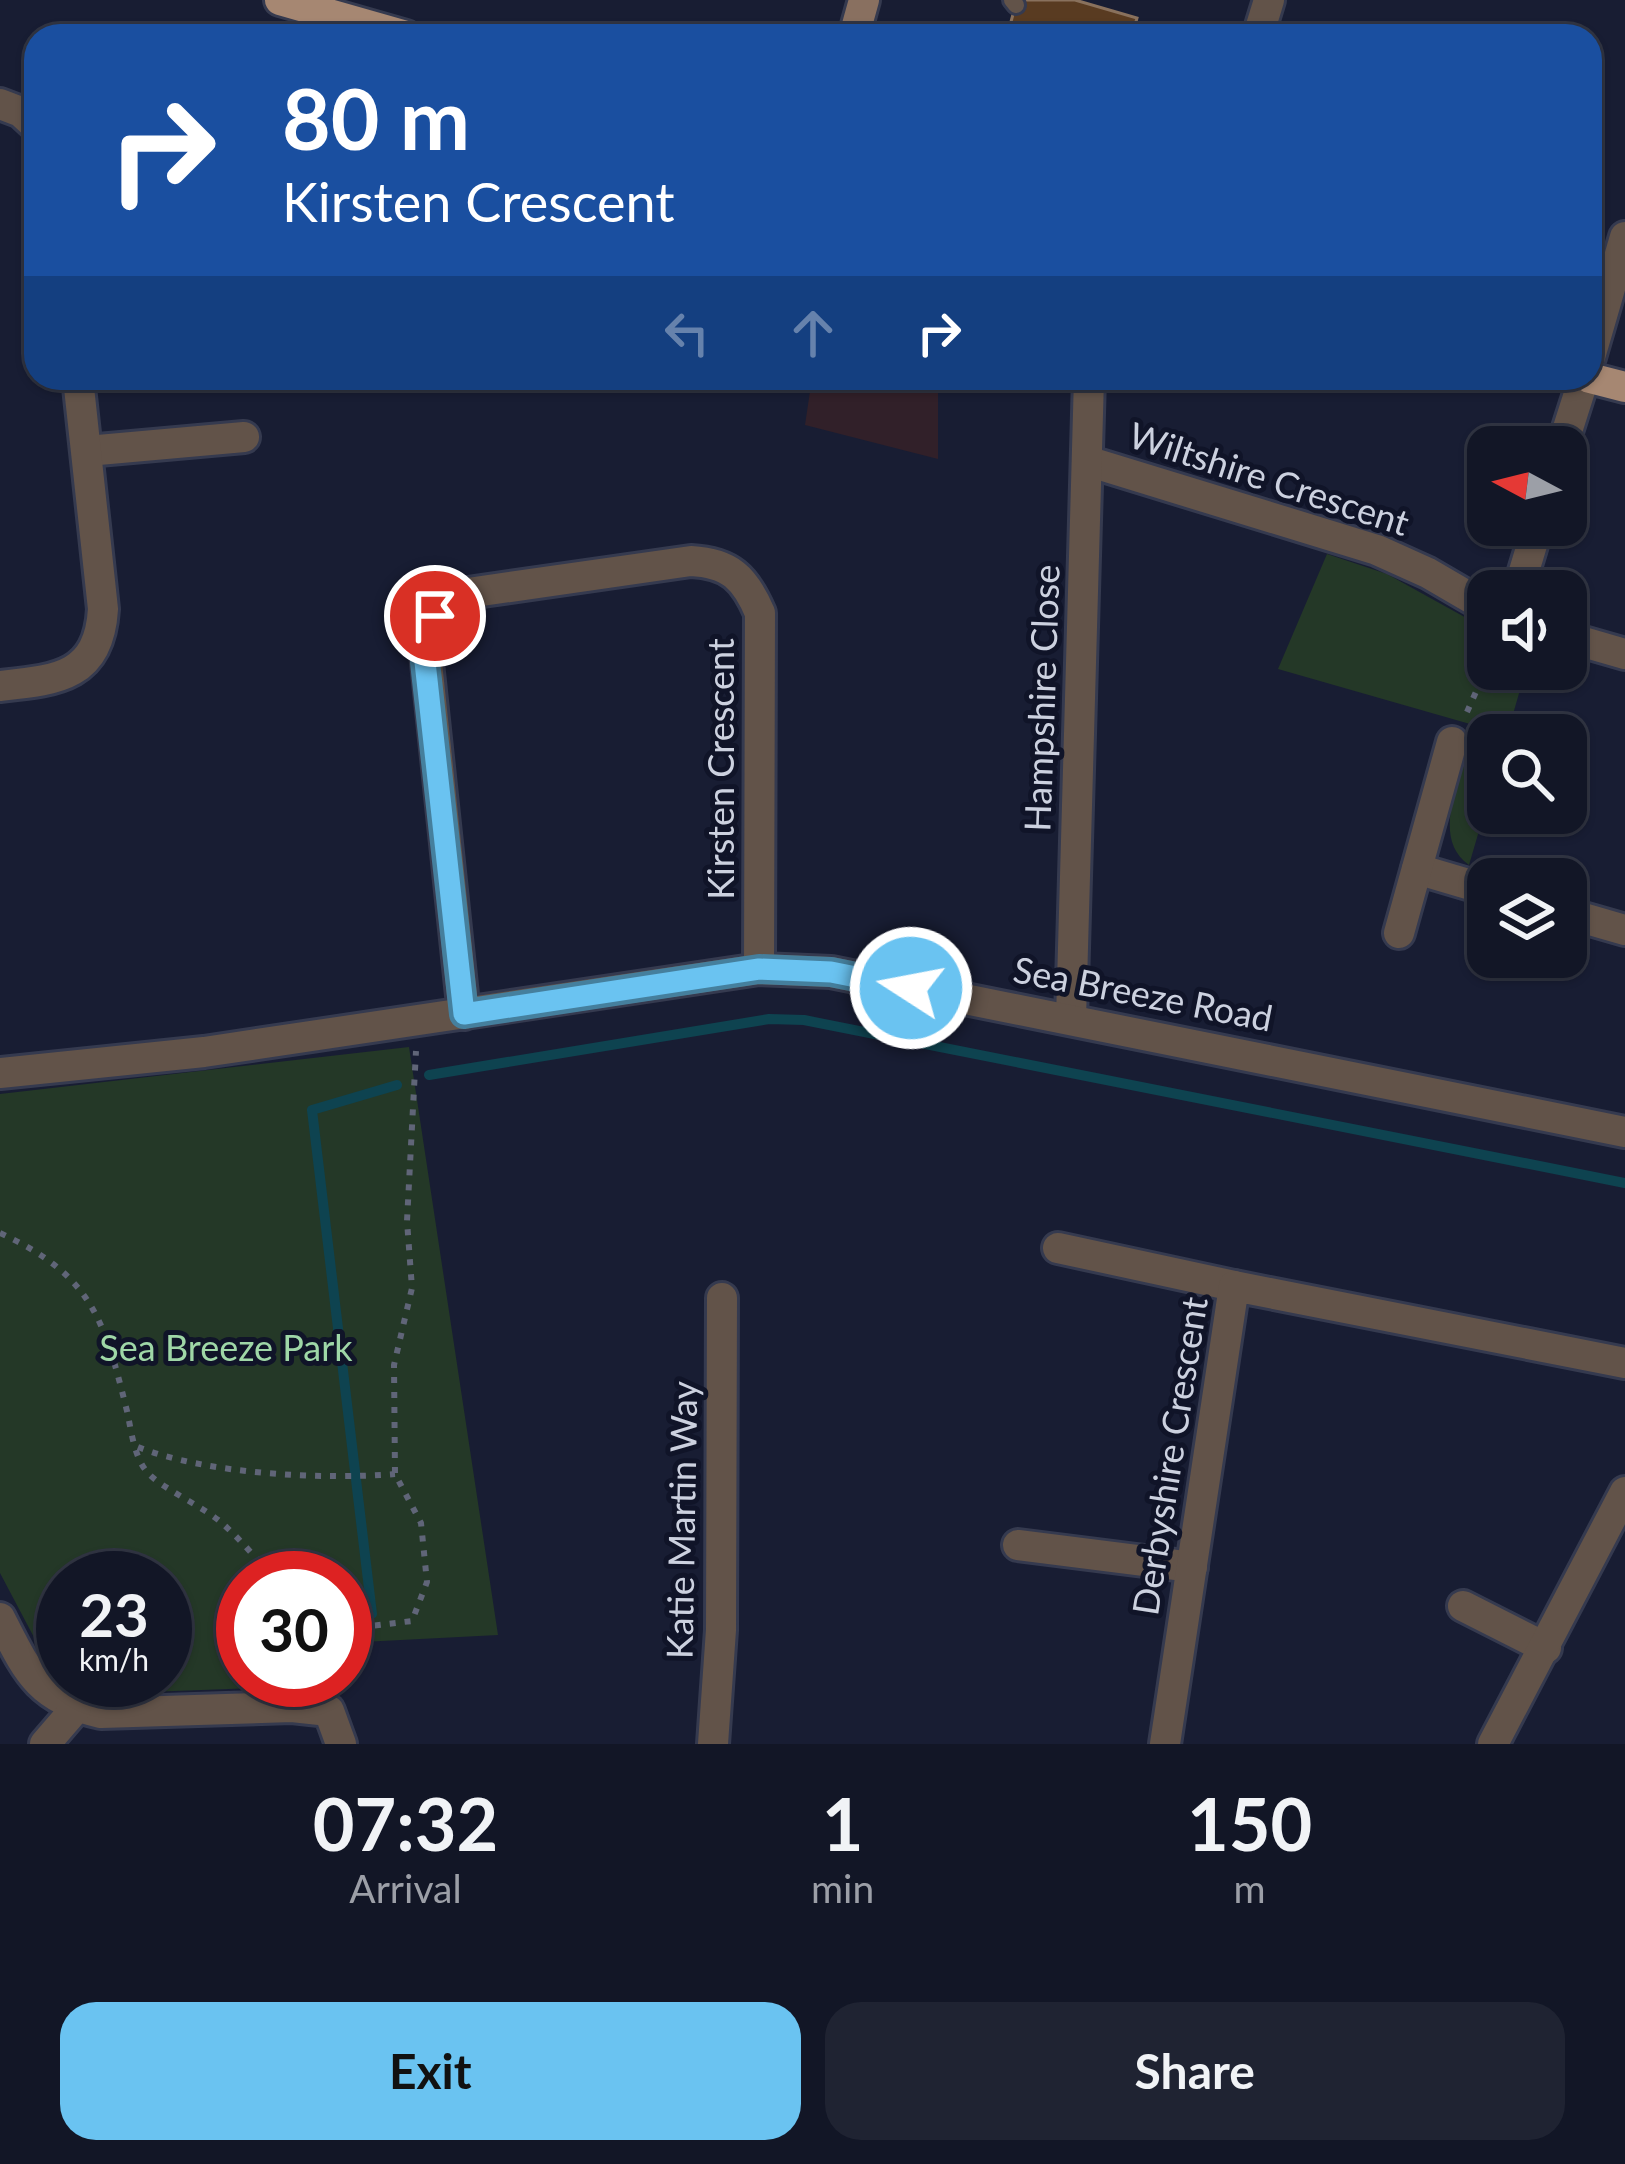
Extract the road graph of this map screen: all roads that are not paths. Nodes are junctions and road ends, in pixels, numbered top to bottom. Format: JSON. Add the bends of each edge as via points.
{"nodes":[{"id":1,"x":280,"y":0,"type":"edge"},
{"id":2,"x":364,"y":24,"type":"edge"},
{"id":3,"x":1625,"y":237,"type":"edge"},
{"id":4,"x":1602,"y":316,"type":"edge"},
{"id":5,"x":80,"y":390,"type":"edge"},
{"id":6,"x":1089,"y":390,"type":"edge"},
{"id":7,"x":1583,"y":390,"type":"edge"},
{"id":8,"x":1570,"y":426,"type":"edge"},
{"id":9,"x":244,"y":436,"type":"dead end"},
{"id":10,"x":87,"y":451,"type":"junction"},
{"id":11,"x":1088,"y":461,"type":"junction"},
{"id":12,"x":1467,"y":596,"type":"edge"},
{"id":13,"x":1587,"y":643,"type":"edge"},
{"id":14,"x":1625,"y":654,"type":"edge"},
{"id":15,"x":0,"y":686,"type":"edge"},
{"id":16,"x":1452,"y":742,"type":"road end"},
{"id":17,"x":1417,"y":869,"type":"junction"},
{"id":18,"x":1467,"y":884,"type":"edge"},
{"id":19,"x":1587,"y":919,"type":"edge"},
{"id":20,"x":1625,"y":930,"type":"edge"},
{"id":21,"x":1399,"y":933,"type":"dead end"},
{"id":22,"x":759,"y":969,"type":"junction"},
{"id":23,"x":464,"y":1014,"type":"junction"},
{"id":24,"x":1072,"y":1019,"type":"junction"},
{"id":25,"x":0,"y":1073,"type":"edge"},
{"id":26,"x":1625,"y":1132,"type":"edge"},
{"id":27,"x":1058,"y":1249,"type":"dead end"},
{"id":28,"x":1234,"y":1286,"type":"junction"},
{"id":29,"x":722,"y":1298,"type":"dead end"},
{"id":30,"x":1625,"y":1363,"type":"edge"},
{"id":31,"x":1625,"y":1492,"type":"edge"},
{"id":32,"x":1018,"y":1545,"type":"dead end"},
{"id":33,"x":1192,"y":1567,"type":"junction"},
{"id":34,"x":1463,"y":1606,"type":"dead end"},
{"id":35,"x":0,"y":1618,"type":"edge"},
{"id":36,"x":1546,"y":1648,"type":"junction"},
{"id":37,"x":76,"y":1708,"type":"junction"},
{"id":38,"x":45,"y":1744,"type":"edge"},
{"id":39,"x":341,"y":1744,"type":"edge"},
{"id":40,"x":713,"y":1744,"type":"edge"},
{"id":41,"x":1165,"y":1744,"type":"edge"},
{"id":42,"x":1493,"y":1744,"type":"edge"}],
"edges":[{"from":1,"to":2,"type":"main road"},
{"from":3,"to":4,"type":"street"},
{"from":5,"to":10,"type":"street"},
{"from":6,"to":11,"type":"street","name":"Hampshire Close"},
{"from":7,"to":8,"type":"street"},
{"from":9,"to":10,"type":"street"},
{"from":10,"to":15,"type":"street","via":[[103,609],[95,645],[69,674]]},
{"from":11,"to":12,"type":"street","name":"Wiltshire Crescent","via":[[1378,550]]},
{"from":11,"to":24,"type":"street","name":"Hampshire Close"},
{"from":13,"to":14,"type":"street"},
{"from":16,"to":17,"type":"street"},
{"from":17,"to":18,"type":"street"},
{"from":17,"to":21,"type":"street"},
{"from":19,"to":20,"type":"street"},
{"from":22,"to":23,"type":"street","name":"Sea Breeze Road"},
{"from":22,"to":23,"type":"street","name":"Kirsten Crescent","via":[[760,613],[749,587],[737,572],[691,561],[461,594],[435,616],[425,644]]},
{"from":22,"to":24,"type":"street","name":"Sea Breeze Road","via":[[831,972]]},
{"from":23,"to":25,"type":"street","name":"Sea Breeze Road"},
{"from":24,"to":26,"type":"street","name":"Sea Breeze Road"},
{"from":27,"to":28,"type":"street"},
{"from":28,"to":30,"type":"street","name":"Derbyshire Crescent"},
{"from":28,"to":33,"type":"street","name":"Derbyshire Crescent"},
{"from":29,"to":40,"type":"street","name":"Katie Martin Way"},
{"from":31,"to":36,"type":"street"},
{"from":32,"to":33,"type":"street"},
{"from":33,"to":41,"type":"street","name":"Derbyshire Crescent"},
{"from":34,"to":36,"type":"street"},
{"from":35,"to":37,"type":"street","via":[[35,1682]]},
{"from":36,"to":42,"type":"street"},
{"from":37,"to":38,"type":"street"},
{"from":37,"to":39,"type":"street","via":[[328,1711]]}]}
